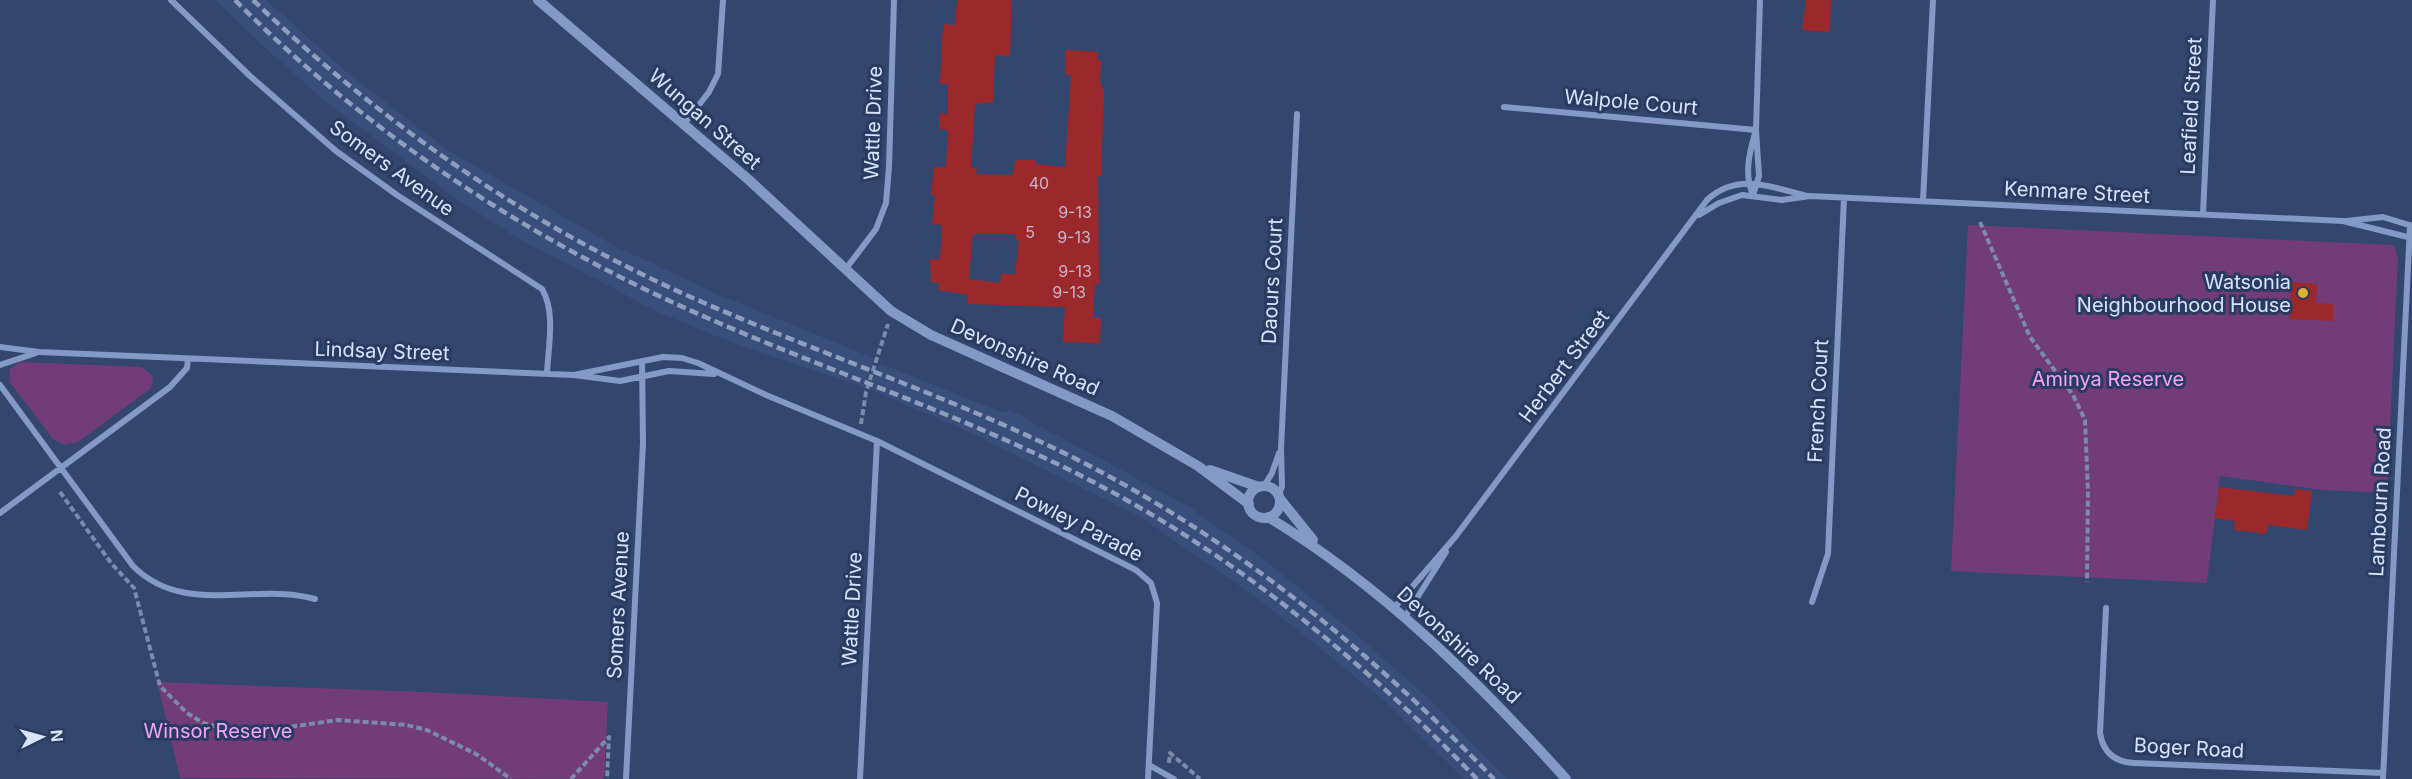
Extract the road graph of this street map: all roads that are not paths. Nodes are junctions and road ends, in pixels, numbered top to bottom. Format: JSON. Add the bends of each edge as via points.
{"nodes":[{"id":1,"x":171,"y":0,"type":"edge"},
{"id":2,"x":538,"y":0,"type":"edge"},
{"id":3,"x":723,"y":0,"type":"edge"},
{"id":4,"x":894,"y":0,"type":"edge"},
{"id":5,"x":1760,"y":0,"type":"edge"},
{"id":6,"x":1933,"y":0,"type":"edge"},
{"id":7,"x":2213,"y":0,"type":"edge"},
{"id":8,"x":1504,"y":107,"type":"dead end"},
{"id":9,"x":1297,"y":114,"type":"dead end"},
{"id":10,"x":684,"y":124,"type":"junction"},
{"id":11,"x":1756,"y":130,"type":"junction"},
{"id":12,"x":1749,"y":182,"type":"junction"},
{"id":13,"x":1758,"y":182,"type":"junction"},
{"id":14,"x":1753,"y":195,"type":"junction"},
{"id":15,"x":1810,"y":196,"type":"junction"},
{"id":16,"x":1844,"y":198,"type":"junction"},
{"id":17,"x":1923,"y":201,"type":"junction"},
{"id":18,"x":2203,"y":214,"type":"junction"},
{"id":19,"x":1699,"y":215,"type":"junction"},
{"id":20,"x":2343,"y":221,"type":"junction"},
{"id":21,"x":2411,"y":226,"type":"edge"},
{"id":22,"x":2411,"y":238,"type":"edge"},
{"id":23,"x":845,"y":270,"type":"junction"},
{"id":24,"x":0,"y":347,"type":"edge"},
{"id":25,"x":39,"y":352,"type":"junction"},
{"id":26,"x":189,"y":359,"type":"junction"},
{"id":27,"x":642,"y":361,"type":"junction"},
{"id":28,"x":0,"y":365,"type":"edge"},
{"id":29,"x":547,"y":374,"type":"junction"},
{"id":30,"x":717,"y":374,"type":"junction"},
{"id":31,"x":574,"y":375,"type":"junction"},
{"id":32,"x":642,"y":379,"type":"junction"},
{"id":33,"x":0,"y":385,"type":"edge"},
{"id":34,"x":877,"y":441,"type":"junction"},
{"id":35,"x":1281,"y":449,"type":"junction"},
{"id":36,"x":1198,"y":466,"type":"junction"},
{"id":37,"x":62,"y":467,"type":"junction"},
{"id":38,"x":1261,"y":486,"type":"junction"},
{"id":39,"x":1279,"y":497,"type":"junction"},
{"id":40,"x":1249,"y":504,"type":"junction"},
{"id":41,"x":0,"y":513,"type":"edge"},
{"id":42,"x":1268,"y":517,"type":"junction"},
{"id":43,"x":1456,"y":536,"type":"junction"},
{"id":44,"x":1319,"y":547,"type":"junction"},
{"id":45,"x":315,"y":600,"type":"dead end"},
{"id":46,"x":1812,"y":602,"type":"dead end"},
{"id":47,"x":1394,"y":608,"type":"junction"},
{"id":48,"x":2106,"y":608,"type":"dead end"},
{"id":49,"x":1405,"y":617,"type":"junction"},
{"id":50,"x":1149,"y":765,"type":"junction"},
{"id":51,"x":2383,"y":776,"type":"edge"},
{"id":52,"x":626,"y":779,"type":"edge"},
{"id":53,"x":860,"y":779,"type":"edge"},
{"id":54,"x":1148,"y":779,"type":"edge"},
{"id":55,"x":1174,"y":779,"type":"edge"},
{"id":56,"x":1566,"y":779,"type":"edge"}],
"edges":[{"from":1,"to":29,"type":"street","name":"Somers Avenue","via":[[336,151],[542,289],[549,312]]},
{"from":2,"to":10,"type":"street","name":"Wungan Street"},
{"from":3,"to":10,"type":"street","via":[[718,74]]},
{"from":4,"to":23,"type":"street","name":"Wattle Drive","via":[[886,204],[876,230]]},
{"from":5,"to":11,"type":"street"},
{"from":6,"to":17,"type":"street"},
{"from":7,"to":18,"type":"street","name":"Leafield Street"},
{"from":8,"to":11,"type":"street","name":"Walpole Court"},
{"from":9,"to":35,"type":"street","name":"Daours Court"},
{"from":10,"to":23,"type":"street","name":"Wungan Street"},
{"from":11,"to":12,"type":"street","via":[[1749,156]]},
{"from":11,"to":13,"type":"street"},
{"from":12,"to":13,"type":"street","name":"Herbert Street"},
{"from":12,"to":14,"type":"street"},
{"from":12,"to":19,"type":"street","name":"Herbert Street","via":[[1716,192]]},
{"from":13,"to":14,"type":"street"},
{"from":13,"to":15,"type":"street","name":"Kenmare Street"},
{"from":14,"to":15,"type":"street","name":"Kenmare Street","via":[[1782,200]]},
{"from":14,"to":19,"type":"street","name":"Herbert Street","via":[[1730,198]]},
{"from":15,"to":16,"type":"street","name":"Kenmare Street"},
{"from":16,"to":17,"type":"street","name":"Kenmare Street"},
{"from":16,"to":46,"type":"street","name":"French Court","via":[[1828,554]]},
{"from":17,"to":18,"type":"street","name":"Kenmare Street"},
{"from":18,"to":20,"type":"street","name":"Kenmare Street"},
{"from":19,"to":43,"type":"street","name":"Herbert Street"},
{"from":20,"to":21,"type":"street","name":"Kenmare Street","via":[[2383,217]]},
{"from":20,"to":22,"type":"street","name":"Kenmare Street"},
{"from":21,"to":22,"type":"street","name":"Lambourn Road"},
{"from":22,"to":51,"type":"street","name":"Lambourn Road"},
{"from":23,"to":36,"type":"street","name":"Devonshire Road","via":[[891,311],[931,335],[1112,416]]},
{"from":24,"to":25,"type":"street","name":"Lindsay Street"},
{"from":25,"to":26,"type":"street","name":"Lindsay Street"},
{"from":25,"to":28,"type":"street","name":"Lindsay Street"},
{"from":26,"to":29,"type":"street","name":"Lindsay Street"},
{"from":26,"to":37,"type":"street","via":[[175,383]]},
{"from":27,"to":30,"type":"street","name":"Lindsay Street","via":[[682,358]]},
{"from":27,"to":31,"type":"street","name":"Lindsay Street"},
{"from":27,"to":32,"type":"street","name":"Somers Avenue"},
{"from":29,"to":31,"type":"street","name":"Lindsay Street"},
{"from":30,"to":32,"type":"street","name":"Lindsay Street","via":[[681,370]]},
{"from":30,"to":34,"type":"street","name":"Lindsay Street"},
{"from":31,"to":32,"type":"street","name":"Lindsay Street","via":[[603,381]]},
{"from":32,"to":52,"type":"street","name":"Somers Avenue","via":[[643,443]]},
{"from":33,"to":37,"type":"street"},
{"from":34,"to":50,"type":"street","name":"Powley Parade","via":[[1118,560],[1151,583],[1157,612]]},
{"from":34,"to":53,"type":"street","name":"Wattle Drive"},
{"from":35,"to":38,"type":"street","name":"Daours Court","via":[[1272,473]]},
{"from":35,"to":39,"type":"street","name":"Daours Court","via":[[1283,476]]},
{"from":36,"to":38,"type":"street","name":"Devonshire Road"},
{"from":36,"to":40,"type":"street","name":"Devonshire Road"},
{"from":37,"to":41,"type":"street"},
{"from":37,"to":45,"type":"street","via":[[133,566],[164,588],[214,597],[296,594]]},
{"from":38,"to":39,"type":"street","via":[[1272,488]]},
{"from":38,"to":40,"type":"street","via":[[1251,493]]},
{"from":39,"to":42,"type":"street","via":[[1276,512]]},
{"from":39,"to":44,"type":"street","name":"Devonshire Road"},
{"from":40,"to":42,"type":"street","via":[[1255,515]]},
{"from":42,"to":44,"type":"street","name":"Devonshire Road"},
{"from":43,"to":47,"type":"street","name":"Herbert Street"},
{"from":43,"to":49,"type":"street","name":"Herbert Street"},
{"from":44,"to":47,"type":"street","name":"Devonshire Road"},
{"from":47,"to":49,"type":"street","name":"Devonshire Road"},
{"from":48,"to":51,"type":"street","name":"Boger Road","via":[[2100,733],[2112,757],[2125,762]]},
{"from":49,"to":56,"type":"street","name":"Devonshire Road","via":[[1467,674]]},
{"from":50,"to":54,"type":"street","name":"Powley Parade"},
{"from":50,"to":55,"type":"street"}]}
